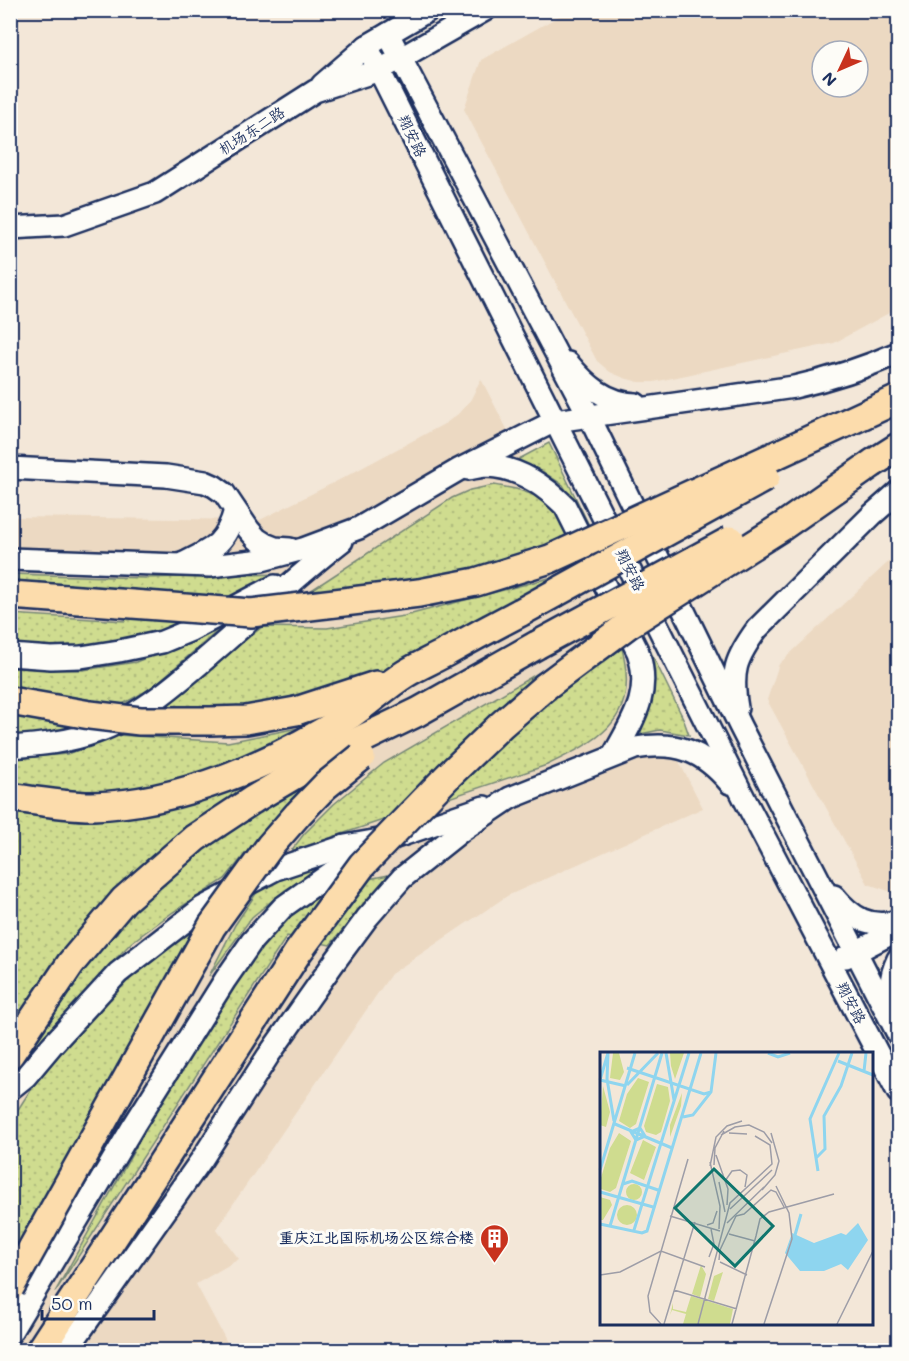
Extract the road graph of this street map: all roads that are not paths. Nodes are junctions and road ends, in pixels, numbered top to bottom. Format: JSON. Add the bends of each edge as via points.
{"nodes":[{"id":1,"x":429,"y":10,"type":"edge"},
{"id":2,"x":486,"y":10,"type":"edge"},
{"id":3,"x":388,"y":34,"type":"junction"},
{"id":4,"x":367,"y":46,"type":"junction"},
{"id":5,"x":400,"y":59,"type":"junction"},
{"id":6,"x":380,"y":70,"type":"junction"},
{"id":7,"x":315,"y":91,"type":"junction"},
{"id":8,"x":10,"y":228,"type":"edge"},
{"id":9,"x":546,"y":336,"type":"junction"},
{"id":10,"x":898,"y":353,"type":"edge"},
{"id":11,"x":898,"y":399,"type":"edge"},
{"id":12,"x":663,"y":405,"type":"junction"},
{"id":13,"x":588,"y":416,"type":"junction"},
{"id":14,"x":555,"y":421,"type":"junction"},
{"id":15,"x":898,"y":447,"type":"edge"},
{"id":16,"x":873,"y":463,"type":"junction"},
{"id":17,"x":10,"y":468,"type":"edge"},
{"id":18,"x":454,"y":472,"type":"junction"},
{"id":19,"x":898,"y":492,"type":"edge"},
{"id":20,"x":235,"y":510,"type":"junction"},
{"id":21,"x":10,"y":559,"type":"edge"},
{"id":22,"x":304,"y":560,"type":"junction"},
{"id":23,"x":183,"y":564,"type":"junction"},
{"id":24,"x":10,"y":595,"type":"edge"},
{"id":25,"x":10,"y":655,"type":"edge"},
{"id":26,"x":405,"y":675,"type":"junction"},
{"id":27,"x":10,"y":701,"type":"edge"},
{"id":28,"x":418,"y":712,"type":"junction"},
{"id":29,"x":740,"y":726,"type":"junction"},
{"id":30,"x":10,"y":747,"type":"edge"},
{"id":31,"x":613,"y":756,"type":"junction"},
{"id":32,"x":10,"y":797,"type":"edge"},
{"id":33,"x":510,"y":798,"type":"junction"},
{"id":34,"x":746,"y":802,"type":"junction"},
{"id":35,"x":393,"y":838,"type":"junction"},
{"id":36,"x":818,"y":876,"type":"junction"},
{"id":37,"x":898,"y":921,"type":"edge"},
{"id":38,"x":898,"y":930,"type":"edge"},
{"id":39,"x":898,"y":943,"type":"edge"},
{"id":40,"x":859,"y":957,"type":"junction"},
{"id":41,"x":898,"y":959,"type":"edge"},
{"id":42,"x":833,"y":970,"type":"junction"},
{"id":43,"x":898,"y":1008,"type":"edge"},
{"id":44,"x":898,"y":1034,"type":"edge"},
{"id":45,"x":10,"y":1054,"type":"edge"},
{"id":46,"x":10,"y":1089,"type":"edge"},
{"id":47,"x":898,"y":1092,"type":"edge"},
{"id":48,"x":10,"y":1288,"type":"edge"},
{"id":49,"x":14,"y":1326,"type":"edge"},
{"id":50,"x":40,"y":1350,"type":"edge"},
{"id":51,"x":67,"y":1350,"type":"edge"}],
"edges":[{"from":1,"to":3,"type":"main road"},
{"from":2,"to":5,"type":"main road","name":"机场东二路"},
{"from":3,"to":4,"type":"main road"},
{"from":3,"to":5,"type":"main road","name":"翔安路"},
{"from":4,"to":6,"type":"main road","name":"翔安路"},
{"from":4,"to":7,"type":"main road"},
{"from":5,"to":6,"type":"main road","name":"机场东二路"},
{"from":5,"to":9,"type":"main road","name":"翔安路"},
{"from":6,"to":7,"type":"main road","name":"机场东二路"},
{"from":6,"to":14,"type":"main road","name":"翔安路"},
{"from":7,"to":8,"type":"main road","name":"机场东二路","via":[[155,193],[64,225]]},
{"from":9,"to":12,"type":"main road","via":[[595,390],[623,403]]},
{"from":9,"to":13,"type":"main road","name":"翔安路"},
{"from":10,"to":12,"type":"main road","via":[[847,373],[794,387]]},
{"from":11,"to":24,"type":"highway","bridge":true,"via":[[550,559],[476,582],[419,593],[251,613]]},
{"from":11,"to":26,"type":"highway","bridge":true,"via":[[748,488]]},
{"from":12,"to":13,"type":"main road"},
{"from":13,"to":14,"type":"main road"},
{"from":13,"to":29,"type":"main road","name":"翔安路"},
{"from":14,"to":18,"type":"main road"},
{"from":14,"to":34,"type":"main road","name":"翔安路"},
{"from":15,"to":16,"type":"highway"},
{"from":16,"to":28,"type":"highway","bridge":true},
{"from":16,"to":50,"type":"highway","bridge":true,"via":[[783,526],[629,624],[546,686],[448,776],[362,865],[298,952]]},
{"from":17,"to":20,"type":"main road","via":[[191,479],[224,493]]},
{"from":18,"to":22,"type":"main road"},
{"from":18,"to":31,"type":"main road","via":[[485,466],[502,468],[536,482],[565,506],[642,663],[642,694]]},
{"from":19,"to":29,"type":"main road","via":[[747,642],[735,669],[733,685]]},
{"from":20,"to":22,"type":"main road","via":[[257,539]]},
{"from":20,"to":23,"type":"main road","via":[[229,530],[217,545]]},
{"from":21,"to":23,"type":"main road"},
{"from":22,"to":23,"type":"main road"},
{"from":22,"to":25,"type":"main road","via":[[191,630],[162,642],[81,657]]},
{"from":22,"to":30,"type":"main road","via":[[208,656],[160,696],[121,721],[72,739]]},
{"from":26,"to":27,"type":"highway","bridge":true,"via":[[296,711],[246,720],[140,721]]},
{"from":26,"to":32,"type":"highway","via":[[350,714],[270,760],[213,782],[132,803],[92,806]]},
{"from":28,"to":45,"type":"highway","via":[[325,757],[195,838],[124,900],[71,963]]},
{"from":28,"to":48,"type":"highway","bridge":true,"via":[[325,786],[270,846],[212,926]]},
{"from":29,"to":36,"type":"main road","name":"翔安路"},
{"from":31,"to":33,"type":"main road"},
{"from":31,"to":34,"type":"main road","via":[[654,745],[693,752],[722,773]]},
{"from":33,"to":35,"type":"main road"},
{"from":33,"to":51,"type":"main road","via":[[402,878],[367,918]]},
{"from":34,"to":42,"type":"main road","name":"翔安路"},
{"from":35,"to":46,"type":"main road","via":[[345,846],[276,869],[202,908],[118,973]]},
{"from":35,"to":49,"type":"main road","via":[[331,873],[283,907],[252,941],[140,1115]]},
{"from":36,"to":37,"type":"main road","via":[[845,908],[863,921]]},
{"from":36,"to":40,"type":"main road","name":"翔安路"},
{"from":38,"to":40,"type":"main road"},
{"from":39,"to":40,"type":"main road"},
{"from":40,"to":42,"type":"main road"},
{"from":40,"to":44,"type":"main road","name":"翔安路"},
{"from":41,"to":43,"type":"main road","via":[[891,988]]},
{"from":42,"to":47,"type":"main road","name":"翔安路"}]}
